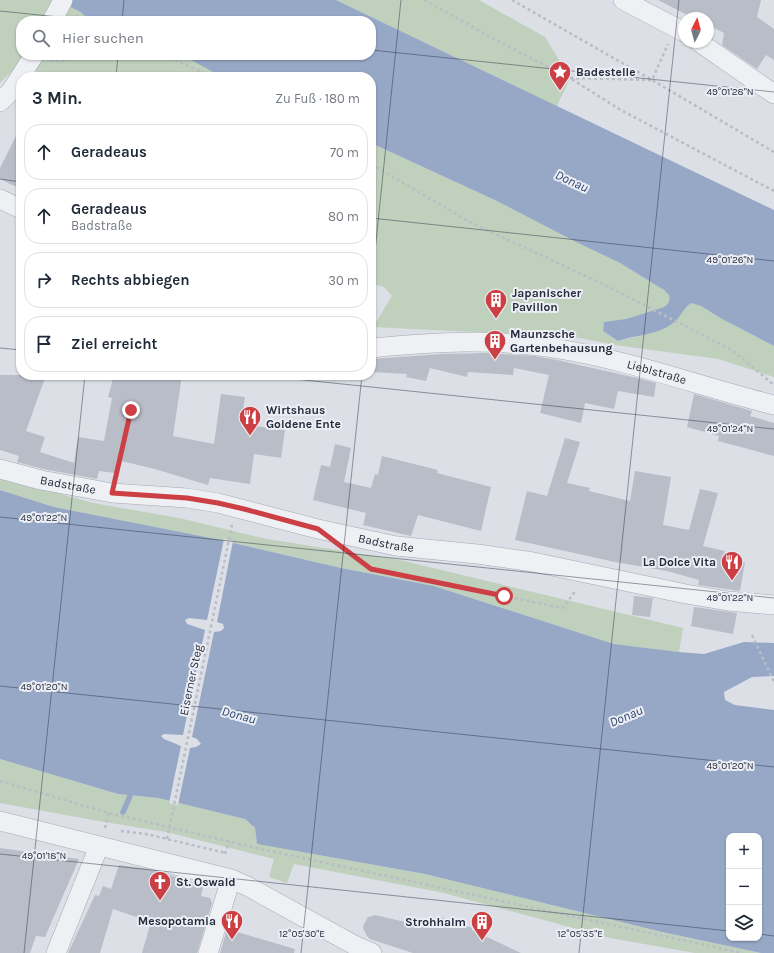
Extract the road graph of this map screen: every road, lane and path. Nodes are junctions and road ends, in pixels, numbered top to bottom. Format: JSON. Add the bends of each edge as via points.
{"nodes":[{"id":1,"x":64,"y":0,"type":"edge"},
{"id":2,"x":424,"y":0,"type":"edge"},
{"id":3,"x":512,"y":0,"type":"edge"},
{"id":4,"x":623,"y":0,"type":"edge"},
{"id":5,"x":55,"y":16,"type":"edge"},
{"id":6,"x":678,"y":28,"type":"edge"},
{"id":7,"x":678,"y":33,"type":"edge"},
{"id":8,"x":708,"y":48,"type":"edge"},
{"id":9,"x":31,"y":60,"type":"edge"},
{"id":10,"x":175,"y":60,"type":"edge"},
{"id":11,"x":23,"y":72,"type":"edge"},
{"id":12,"x":202,"y":72,"type":"edge"},
{"id":13,"x":570,"y":78,"type":"junction"},
{"id":14,"x":652,"y":80,"type":"junction"},
{"id":15,"x":16,"y":83,"type":"edge"},
{"id":16,"x":774,"y":94,"type":"edge"},
{"id":17,"x":0,"y":102,"type":"edge"},
{"id":18,"x":774,"y":152,"type":"edge"},
{"id":19,"x":376,"y":167,"type":"edge"},
{"id":20,"x":774,"y":192,"type":"edge"},
{"id":21,"x":0,"y":199,"type":"edge"},
{"id":22,"x":16,"y":207,"type":"edge"},
{"id":23,"x":376,"y":348,"type":"edge"},
{"id":24,"x":139,"y":380,"type":"edge"},
{"id":25,"x":774,"y":385,"type":"edge"},
{"id":26,"x":774,"y":405,"type":"edge"},
{"id":27,"x":0,"y":469,"type":"edge"},
{"id":28,"x":112,"y":493,"type":"junction"},
{"id":29,"x":232,"y":525,"type":"dead end"},
{"id":30,"x":353,"y":556,"type":"dead end"},
{"id":31,"x":587,"y":573,"type":"junction"},
{"id":32,"x":774,"y":605,"type":"edge"},
{"id":33,"x":752,"y":635,"type":"dead end"},
{"id":34,"x":774,"y":682,"type":"edge"},
{"id":35,"x":0,"y":782,"type":"edge"},
{"id":36,"x":109,"y":813,"type":"junction"},
{"id":37,"x":0,"y":821,"type":"edge"},
{"id":38,"x":146,"y":834,"type":"dead end"},
{"id":39,"x":102,"y":837,"type":"junction"},
{"id":40,"x":167,"y":839,"type":"junction"},
{"id":41,"x":229,"y":841,"type":"junction"},
{"id":42,"x":231,"y":879,"type":"junction"},
{"id":43,"x":360,"y":951,"type":"edge"},
{"id":44,"x":56,"y":953,"type":"edge"},
{"id":45,"x":208,"y":953,"type":"edge"},
{"id":46,"x":742,"y":953,"type":"edge"}],
"edges":[{"from":1,"to":5,"type":"street","bridge":true},
{"from":2,"to":13,"type":"path"},
{"from":3,"to":14,"type":"path"},
{"from":4,"to":6,"type":"street"},
{"from":7,"to":14,"type":"path"},
{"from":8,"to":16,"type":"street"},
{"from":9,"to":11,"type":"street"},
{"from":10,"to":12,"type":"path"},
{"from":13,"to":14,"type":"path"},
{"from":13,"to":20,"type":"path","via":[[619,109]]},
{"from":14,"to":18,"type":"path"},
{"from":15,"to":17,"type":"street"},
{"from":19,"to":25,"type":"path","via":[[470,222],[607,286],[732,350]]},
{"from":21,"to":22,"type":"street"},
{"from":23,"to":26,"type":"street","name":"Lieblstraße","via":[[502,342],[560,349],[639,367]]},
{"from":24,"to":28,"type":"path"},
{"from":27,"to":28,"type":"street","name":"Badstraße","via":[[40,480]]},
{"from":28,"to":31,"type":"street","name":"Badstraße","via":[[187,498],[218,503],[396,546],[533,562]]},
{"from":29,"to":40,"type":"path","name":"Eiserner Steg","bridge":true},
{"from":30,"to":31,"type":"path","via":[[371,569],[564,608]]},
{"from":31,"to":32,"type":"street","name":"Badstraße","via":[[728,602]]},
{"from":33,"to":34,"type":"path"},
{"from":35,"to":36,"type":"path"},
{"from":36,"to":39,"type":"path"},
{"from":36,"to":41,"type":"path"},
{"from":37,"to":39,"type":"street"},
{"from":38,"to":40,"type":"path"},
{"from":39,"to":42,"type":"street"},
{"from":39,"to":44,"type":"street"},
{"from":40,"to":41,"type":"path","via":[[226,853]]},
{"from":41,"to":46,"type":"path"},
{"from":42,"to":43,"type":"street"},
{"from":42,"to":45,"type":"street"}]}
